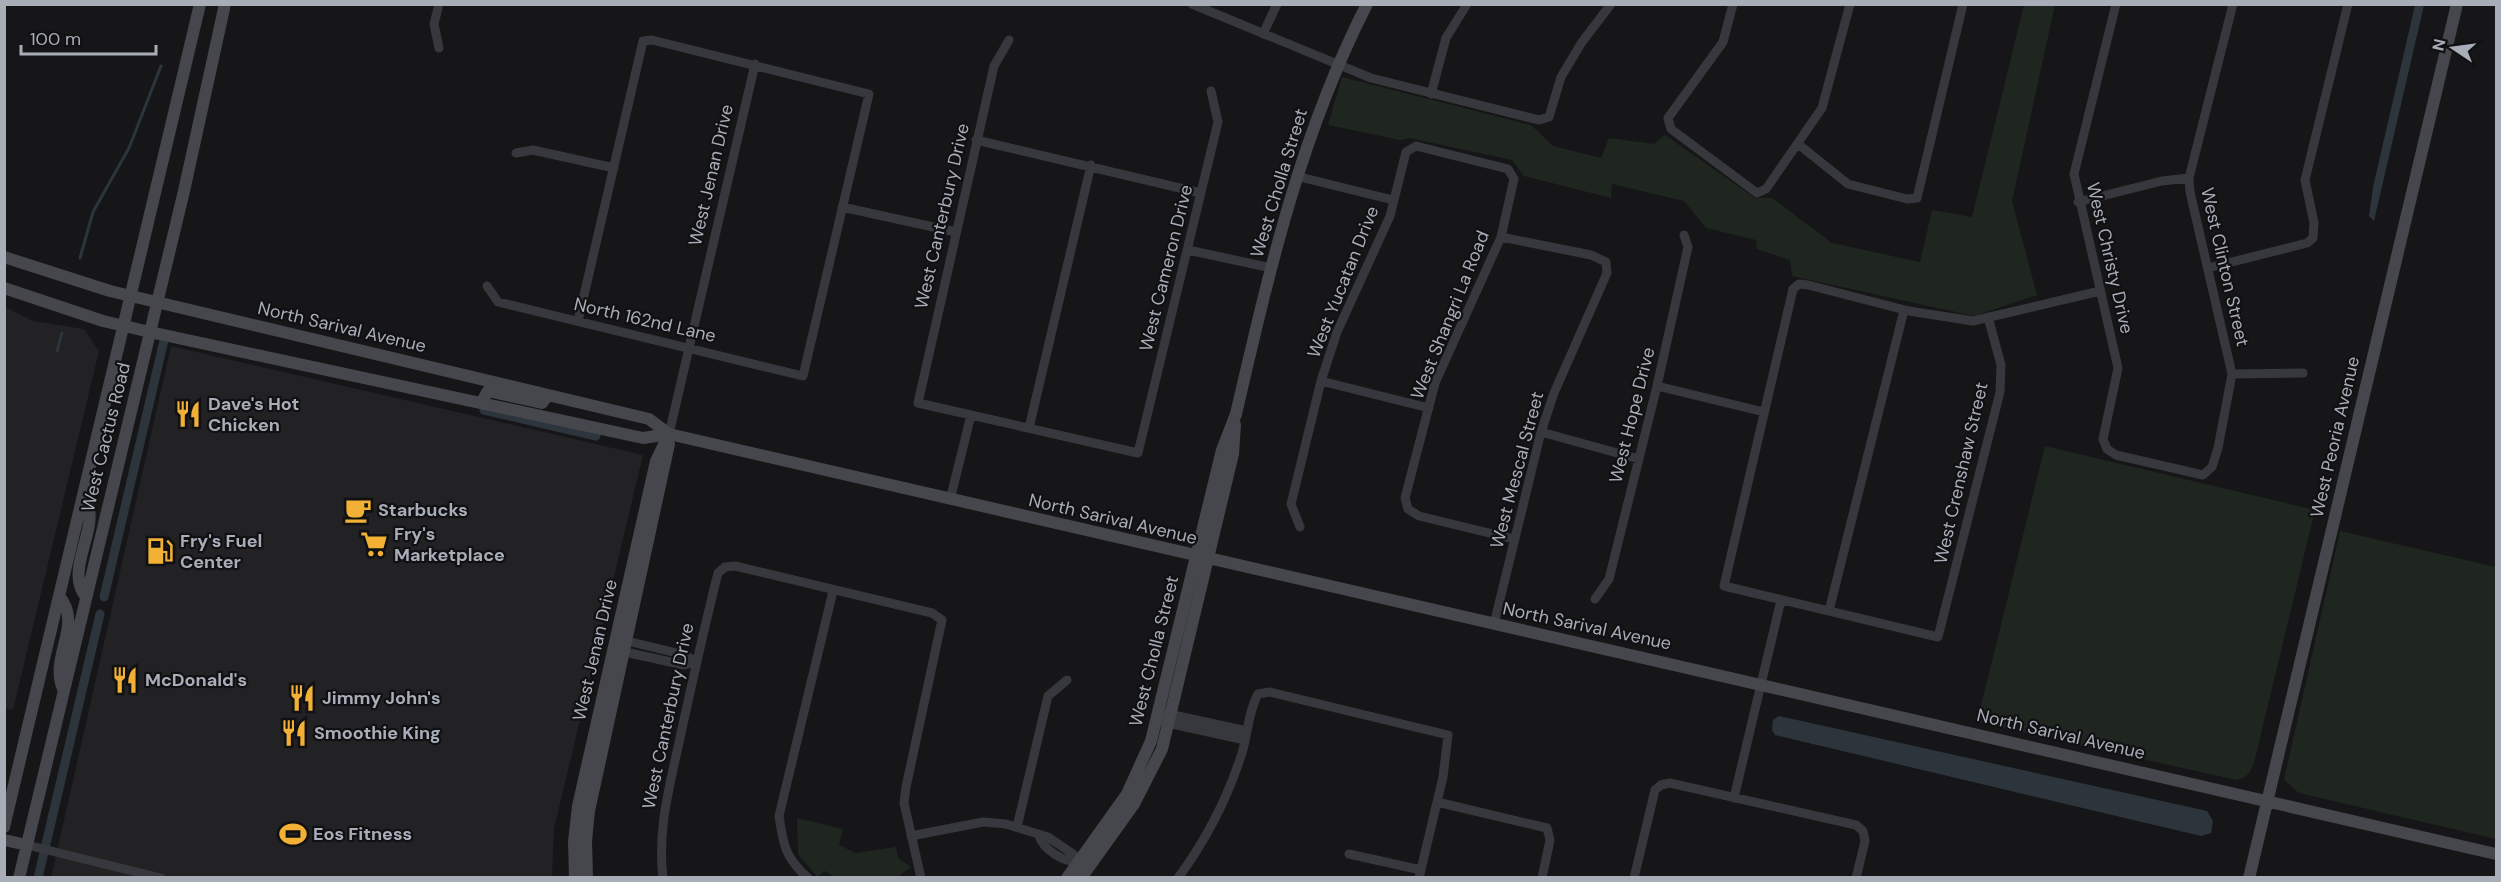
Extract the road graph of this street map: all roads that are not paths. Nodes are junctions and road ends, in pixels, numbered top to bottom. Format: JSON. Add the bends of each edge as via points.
{"nodes":[{"id":1,"x":200,"y":4,"type":"edge"},
{"id":2,"x":225,"y":4,"type":"edge"},
{"id":3,"x":439,"y":4,"type":"edge"},
{"id":4,"x":1192,"y":4,"type":"edge"},
{"id":5,"x":1277,"y":4,"type":"edge"},
{"id":6,"x":1367,"y":4,"type":"edge"},
{"id":7,"x":1467,"y":4,"type":"edge"},
{"id":8,"x":1611,"y":4,"type":"edge"},
{"id":9,"x":1733,"y":4,"type":"edge"},
{"id":10,"x":1850,"y":4,"type":"edge"},
{"id":11,"x":1963,"y":4,"type":"edge"},
{"id":12,"x":2116,"y":4,"type":"edge"},
{"id":13,"x":2233,"y":4,"type":"edge"},
{"id":14,"x":2348,"y":4,"type":"edge"},
{"id":15,"x":2457,"y":4,"type":"edge"},
{"id":16,"x":1263,"y":34,"type":"junction"},
{"id":17,"x":1009,"y":40,"type":"dead end"},
{"id":18,"x":440,"y":48,"type":"dead end"},
{"id":19,"x":1337,"y":63,"type":"junction"},
{"id":20,"x":755,"y":64,"type":"junction"},
{"id":21,"x":1211,"y":91,"type":"dead end"},
{"id":22,"x":1431,"y":94,"type":"junction"},
{"id":23,"x":976,"y":140,"type":"junction"},
{"id":24,"x":1798,"y":144,"type":"junction"},
{"id":25,"x":1406,"y":152,"type":"joint"},
{"id":26,"x":516,"y":153,"type":"dead end"},
{"id":27,"x":1091,"y":165,"type":"junction"},
{"id":28,"x":614,"y":168,"type":"junction"},
{"id":29,"x":1296,"y":176,"type":"junction"},
{"id":30,"x":2189,"y":178,"type":"junction"},
{"id":31,"x":1201,"y":193,"type":"junction"},
{"id":32,"x":1393,"y":200,"type":"junction"},
{"id":33,"x":2078,"y":202,"type":"junction"},
{"id":34,"x":842,"y":207,"type":"junction"},
{"id":35,"x":956,"y":232,"type":"junction"},
{"id":36,"x":1684,"y":235,"type":"dead end"},
{"id":37,"x":1501,"y":237,"type":"junction"},
{"id":38,"x":1188,"y":250,"type":"junction"},
{"id":39,"x":4,"y":257,"type":"edge"},
{"id":40,"x":1272,"y":268,"type":"junction"},
{"id":41,"x":2208,"y":268,"type":"junction"},
{"id":42,"x":487,"y":286,"type":"dead end"},
{"id":43,"x":4,"y":288,"type":"edge"},
{"id":44,"x":2100,"y":291,"type":"junction"},
{"id":45,"x":131,"y":296,"type":"junction"},
{"id":46,"x":158,"y":301,"type":"junction"},
{"id":47,"x":1904,"y":310,"type":"junction"},
{"id":48,"x":1988,"y":317,"type":"junction"},
{"id":49,"x":578,"y":321,"type":"junction"},
{"id":50,"x":124,"y":326,"type":"junction"},
{"id":51,"x":150,"y":332,"type":"junction"},
{"id":52,"x":689,"y":348,"type":"junction"},
{"id":53,"x":2303,"y":373,"type":"dead end"},
{"id":54,"x":2232,"y":374,"type":"junction"},
{"id":55,"x":1321,"y":381,"type":"junction"},
{"id":56,"x":1657,"y":386,"type":"junction"},
{"id":57,"x":548,"y":395,"type":"junction"},
{"id":58,"x":481,"y":403,"type":"junction"},
{"id":59,"x":1429,"y":408,"type":"junction"},
{"id":60,"x":1764,"y":412,"type":"junction"},
{"id":61,"x":1236,"y":414,"type":"junction"},
{"id":62,"x":970,"y":415,"type":"junction"},
{"id":63,"x":1029,"y":428,"type":"junction"},
{"id":64,"x":1541,"y":432,"type":"junction"},
{"id":65,"x":669,"y":434,"type":"junction"},
{"id":66,"x":1639,"y":459,"type":"junction"},
{"id":67,"x":2212,"y":467,"type":"joint"},
{"id":68,"x":84,"y":490,"type":"junction"},
{"id":69,"x":950,"y":500,"type":"junction"},
{"id":70,"x":1300,"y":527,"type":"dead end"},
{"id":71,"x":1514,"y":539,"type":"junction"},
{"id":72,"x":1196,"y":556,"type":"junction"},
{"id":73,"x":1209,"y":559,"type":"junction"},
{"id":74,"x":833,"y":591,"type":"junction"},
{"id":75,"x":59,"y":596,"type":"junction"},
{"id":76,"x":86,"y":597,"type":"junction"},
{"id":77,"x":1595,"y":599,"type":"dead end"},
{"id":78,"x":1781,"y":600,"type":"junction"},
{"id":79,"x":1829,"y":611,"type":"junction"},
{"id":80,"x":1494,"y":624,"type":"junction"},
{"id":81,"x":622,"y":646,"type":"junction"},
{"id":82,"x":696,"y":662,"type":"junction"},
{"id":83,"x":1067,"y":680,"type":"dead end"},
{"id":84,"x":1760,"y":683,"type":"junction"},
{"id":85,"x":63,"y":690,"type":"junction"},
{"id":86,"x":1164,"y":718,"type":"junction"},
{"id":87,"x":1246,"y":735,"type":"junction"},
{"id":88,"x":1734,"y":798,"type":"junction"},
{"id":89,"x":2266,"y":801,"type":"junction"},
{"id":90,"x":1437,"y":802,"type":"junction"},
{"id":91,"x":4,"y":827,"type":"edge"},
{"id":92,"x":1017,"y":827,"type":"junction"},
{"id":93,"x":911,"y":836,"type":"junction"},
{"id":94,"x":4,"y":840,"type":"edge"},
{"id":95,"x":27,"y":845,"type":"junction"},
{"id":96,"x":1349,"y":854,"type":"dead end"},
{"id":97,"x":2496,"y":854,"type":"edge"},
{"id":98,"x":1082,"y":870,"type":"edge"},
{"id":99,"x":1420,"y":874,"type":"edge"},
{"id":100,"x":19,"y":878,"type":"edge"},
{"id":101,"x":161,"y":878,"type":"edge"},
{"id":102,"x":576,"y":878,"type":"edge"},
{"id":103,"x":587,"y":878,"type":"edge"},
{"id":104,"x":663,"y":878,"type":"edge"},
{"id":105,"x":808,"y":878,"type":"edge"},
{"id":106,"x":921,"y":878,"type":"edge"},
{"id":107,"x":1067,"y":878,"type":"edge"},
{"id":108,"x":1178,"y":878,"type":"edge"},
{"id":109,"x":1542,"y":878,"type":"edge"},
{"id":110,"x":1634,"y":878,"type":"edge"},
{"id":111,"x":1856,"y":878,"type":"edge"},
{"id":112,"x":2249,"y":878,"type":"edge"}],
"edges":[{"from":1,"to":45,"type":"main road","name":"West Cactus Road"},
{"from":2,"to":46,"type":"main road","name":"West Cactus Road"},
{"from":3,"to":18,"type":"street","via":[[434,24]]},
{"from":4,"to":16,"type":"street"},
{"from":5,"to":16,"type":"street"},
{"from":6,"to":19,"type":"main road","name":"West Cholla Street"},
{"from":7,"to":22,"type":"street","via":[[1446,38]]},
{"from":8,"to":22,"type":"street","via":[[1561,78],[1549,117],[1539,120]]},
{"from":9,"to":24,"type":"street","via":[[1723,42],[1668,118],[1671,129],[1757,192],[1766,189]]},
{"from":10,"to":24,"type":"street","via":[[1822,108]]},
{"from":11,"to":24,"type":"street","via":[[1917,198],[1848,184]]},
{"from":12,"to":33,"type":"street","name":"West Christy Drive","via":[[2074,174]]},
{"from":13,"to":30,"type":"street","name":"West Clinton Street"},
{"from":14,"to":41,"type":"street","via":[[2305,180],[2313,238],[2307,243]]},
{"from":15,"to":89,"type":"main road","name":"West Peoria Avenue"},
{"from":16,"to":19,"type":"street"},
{"from":17,"to":23,"type":"street","name":"West Canterbury Drive","via":[[994,66]]},
{"from":19,"to":22,"type":"street","via":[[1371,78]]},
{"from":19,"to":29,"type":"main road","name":"West Cholla Street"},
{"from":20,"to":28,"type":"street","via":[[643,41]]},
{"from":20,"to":34,"type":"street","via":[[869,94]]},
{"from":20,"to":52,"type":"street","name":"West Jenan Drive"},
{"from":21,"to":31,"type":"street","name":"West Cameron Drive","via":[[1218,122]]},
{"from":23,"to":27,"type":"street"},
{"from":23,"to":35,"type":"street","name":"West Canterbury Drive"},
{"from":25,"to":32,"type":"street","name":"West Yucatan Drive"},
{"from":25,"to":37,"type":"street","name":"West Shangri La Road","via":[[1416,146],[1508,169],[1514,179]]},
{"from":26,"to":28,"type":"street","via":[[533,150]]},
{"from":27,"to":31,"type":"street"},
{"from":27,"to":63,"type":"street"},
{"from":28,"to":49,"type":"street"},
{"from":29,"to":32,"type":"street"},
{"from":29,"to":40,"type":"main road","name":"West Cholla Street"},
{"from":30,"to":33,"type":"street"},
{"from":30,"to":41,"type":"street","name":"West Clinton Street"},
{"from":31,"to":38,"type":"street","name":"West Cameron Drive"},
{"from":32,"to":55,"type":"street","name":"West Yucatan Drive","via":[[1390,216],[1337,332]]},
{"from":33,"to":44,"type":"street","name":"West Christy Drive"},
{"from":34,"to":35,"type":"street"},
{"from":34,"to":52,"type":"street","name":"North 162nd Lane","via":[[803,376]]},
{"from":35,"to":62,"type":"street","name":"West Canterbury Drive","via":[[918,403]]},
{"from":36,"to":56,"type":"street","name":"West Hope Drive","via":[[1688,247]]},
{"from":37,"to":59,"type":"street","name":"West Shangri La Road","via":[[1435,383]]},
{"from":37,"to":64,"type":"street","name":"West Mescal Street","via":[[1591,255],[1606,262],[1607,273]]},
{"from":38,"to":40,"type":"street"},
{"from":38,"to":63,"type":"street","name":"West Cameron Drive","via":[[1138,453]]},
{"from":39,"to":45,"type":"main road","name":"North Sarival Avenue"},
{"from":40,"to":61,"type":"main road","name":"West Cholla Street"},
{"from":41,"to":54,"type":"street","name":"West Clinton Street"},
{"from":42,"to":49,"type":"street","name":"North 162nd Lane","via":[[498,302]]},
{"from":43,"to":50,"type":"main road","name":"North Sarival Avenue"},
{"from":44,"to":48,"type":"street"},
{"from":44,"to":67,"type":"street","name":"West Christy Drive","via":[[2118,368],[2103,439],[2107,449],[2116,455],[2203,475]]},
{"from":45,"to":46,"type":"main road","name":"North Sarival Avenue"},
{"from":45,"to":50,"type":"main road","name":"West Cactus Road"},
{"from":46,"to":51,"type":"main road","name":"West Cactus Road"},
{"from":46,"to":57,"type":"main road","name":"North Sarival Avenue"},
{"from":47,"to":48,"type":"street","via":[[1955,320]]},
{"from":47,"to":60,"type":"street","via":[[1808,285],[1793,288]]},
{"from":47,"to":79,"type":"street"},
{"from":48,"to":79,"type":"street","name":"West Crenshaw Street","via":[[2001,365],[2000,392],[1938,637]]},
{"from":49,"to":52,"type":"street","name":"North 162nd Lane"},
{"from":50,"to":51,"type":"main road","name":"North Sarival Avenue"},
{"from":50,"to":68,"type":"main road","name":"West Cactus Road"},
{"from":51,"to":58,"type":"main road","name":"North Sarival Avenue"},
{"from":51,"to":76,"type":"main road","name":"West Cactus Road"},
{"from":52,"to":65,"type":"street","name":"West Jenan Drive"},
{"from":53,"to":54,"type":"street"},
{"from":54,"to":67,"type":"street","name":"West Clinton Street"},
{"from":55,"to":59,"type":"street"},
{"from":55,"to":70,"type":"street","name":"West Yucatan Drive","via":[[1291,504]]},
{"from":56,"to":60,"type":"street"},
{"from":56,"to":66,"type":"street","name":"West Hope Drive"},
{"from":57,"to":58,"type":"main road","via":[[542,403],[488,391]]},
{"from":57,"to":65,"type":"main road","name":"North Sarival Avenue","via":[[649,419]]},
{"from":58,"to":65,"type":"main road","name":"North Sarival Avenue","via":[[643,438]]},
{"from":59,"to":71,"type":"street","name":"West Shangri La Road","via":[[1406,498],[1408,509],[1419,516]]},
{"from":60,"to":78,"type":"street","via":[[1724,586]]},
{"from":61,"to":72,"type":"main road","name":"West Cholla Street","via":[[1221,450]]},
{"from":61,"to":73,"type":"main road","name":"West Cholla Street","via":[[1233,454]]},
{"from":62,"to":63,"type":"street"},
{"from":62,"to":69,"type":"street"},
{"from":64,"to":66,"type":"street"},
{"from":64,"to":71,"type":"street","name":"West Mescal Street"},
{"from":65,"to":69,"type":"main road","name":"North Sarival Avenue"},
{"from":65,"to":81,"type":"main road","name":"West Jenan Drive","via":[[667,461]]},
{"from":66,"to":77,"type":"street","name":"West Hope Drive","via":[[1609,579]]},
{"from":68,"to":75,"type":"main road","name":"West Cactus Road"},
{"from":68,"to":76,"type":"main road","via":[[89,522],[78,576],[79,588]]},
{"from":69,"to":72,"type":"main road","name":"North Sarival Avenue"},
{"from":71,"to":80,"type":"street","name":"West Mescal Street"},
{"from":72,"to":73,"type":"main road","name":"North Sarival Avenue"},
{"from":72,"to":86,"type":"main road","name":"West Cholla Street"},
{"from":73,"to":80,"type":"main road","name":"North Sarival Avenue"},
{"from":73,"to":86,"type":"main road","name":"West Cholla Street"},
{"from":74,"to":82,"type":"street","name":"West Canterbury Drive","via":[[725,567],[717,573]]},
{"from":74,"to":93,"type":"street","via":[[932,614],[942,620],[906,787],[904,803]]},
{"from":74,"to":105,"type":"street","via":[[779,816],[790,860]]},
{"from":75,"to":85,"type":"main road","via":[[68,606],[70,616],[58,671]]},
{"from":75,"to":91,"type":"main road","name":"West Cactus Road"},
{"from":76,"to":85,"type":"main road","name":"West Cactus Road"},
{"from":78,"to":79,"type":"street"},
{"from":78,"to":84,"type":"street"},
{"from":80,"to":84,"type":"main road","name":"North Sarival Avenue"},
{"from":81,"to":82,"type":"street","via":[[684,665]]},
{"from":81,"to":102,"type":"main road","name":"West Jenan Drive","via":[[578,806]]},
{"from":81,"to":103,"type":"main road","name":"West Jenan Drive","via":[[589,811]]},
{"from":82,"to":104,"type":"street","name":"West Canterbury Drive","via":[[662,820]]},
{"from":83,"to":92,"type":"street","via":[[1048,696]]},
{"from":84,"to":88,"type":"street"},
{"from":84,"to":89,"type":"main road","name":"North Sarival Avenue"},
{"from":85,"to":95,"type":"main road","name":"West Cactus Road"},
{"from":86,"to":87,"type":"street"},
{"from":86,"to":98,"type":"main road","name":"West Cholla Street","via":[[1135,780]]},
{"from":87,"to":90,"type":"street","via":[[1258,694],[1270,692],[1448,735]]},
{"from":87,"to":108,"type":"street","via":[[1225,800]]},
{"from":88,"to":110,"type":"street","via":[[1670,783],[1661,785],[1655,790]]},
{"from":88,"to":111,"type":"street","via":[[1856,825],[1863,831],[1865,841]]},
{"from":89,"to":97,"type":"main road","name":"North Sarival Avenue"},
{"from":89,"to":112,"type":"main road","name":"West Peoria Avenue"},
{"from":90,"to":99,"type":"street"},
{"from":90,"to":109,"type":"street","via":[[1541,825],[1550,833]]},
{"from":92,"to":93,"type":"street","via":[[983,822]]},
{"from":92,"to":98,"type":"street","via":[[1039,836],[1042,845]]},
{"from":93,"to":106,"type":"street"},
{"from":94,"to":95,"type":"main road"},
{"from":95,"to":100,"type":"main road","name":"West Cactus Road"},
{"from":95,"to":101,"type":"street"},
{"from":96,"to":99,"type":"street"},
{"from":98,"to":107,"type":"main road","name":"West Cholla Street"}]}
